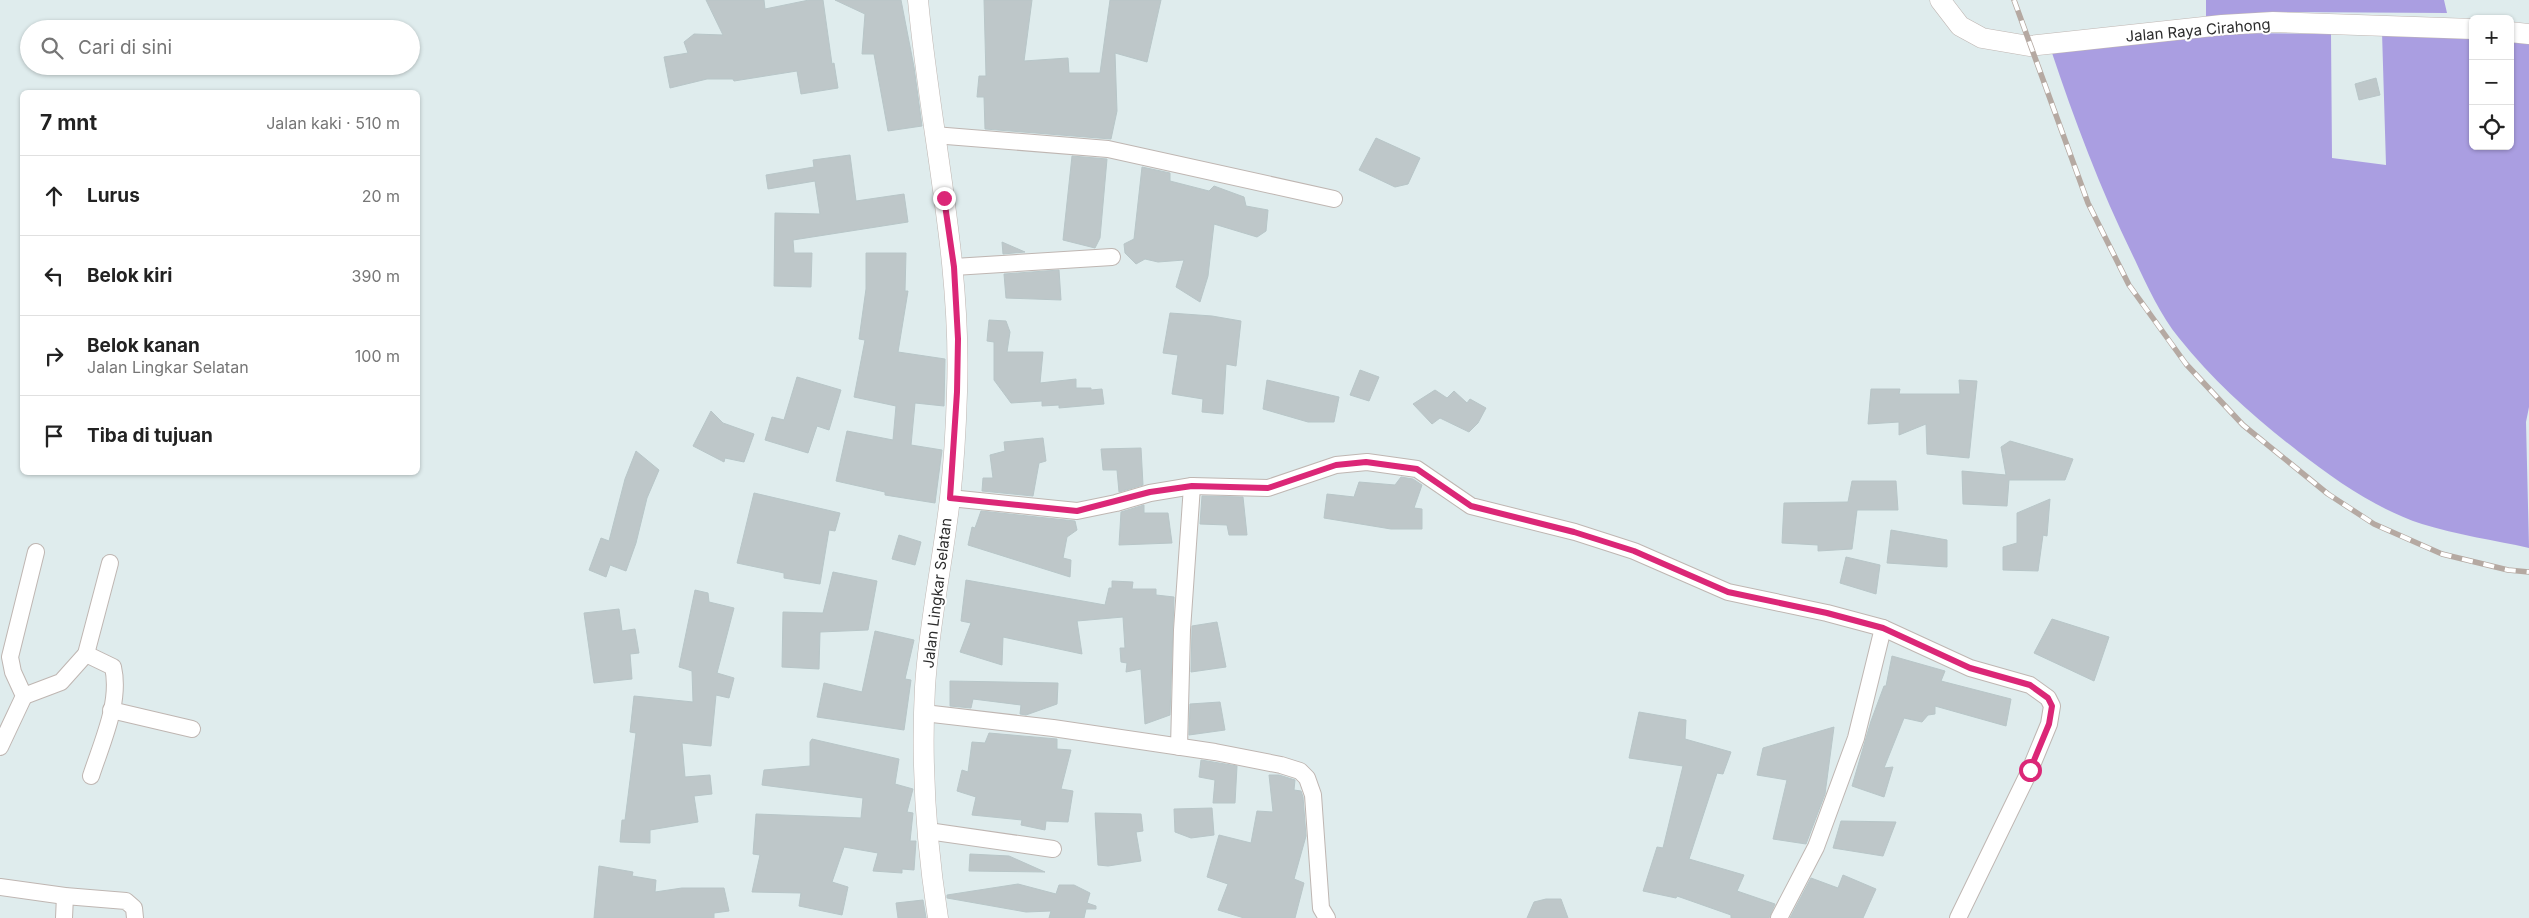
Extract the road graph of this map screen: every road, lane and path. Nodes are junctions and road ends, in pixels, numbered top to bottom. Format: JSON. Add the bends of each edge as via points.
{"nodes":[{"id":1,"x":918,"y":0,"type":"edge"},
{"id":2,"x":1940,"y":0,"type":"edge"},
{"id":3,"x":2469,"y":29,"type":"edge"},
{"id":4,"x":2514,"y":32,"type":"edge"},
{"id":5,"x":2529,"y":34,"type":"edge"},
{"id":6,"x":934,"y":134,"type":"junction"},
{"id":7,"x":1334,"y":199,"type":"dead end"},
{"id":8,"x":1112,"y":257,"type":"dead end"},
{"id":9,"x":954,"y":267,"type":"junction"},
{"id":10,"x":1192,"y":486,"type":"junction"},
{"id":11,"x":950,"y":498,"type":"junction"},
{"id":12,"x":36,"y":552,"type":"dead end"},
{"id":13,"x":110,"y":563,"type":"dead end"},
{"id":14,"x":1883,"y":628,"type":"junction"},
{"id":15,"x":86,"y":654,"type":"junction"},
{"id":16,"x":24,"y":696,"type":"junction"},
{"id":17,"x":111,"y":710,"type":"junction"},
{"id":18,"x":924,"y":713,"type":"junction"},
{"id":19,"x":192,"y":729,"type":"dead end"},
{"id":20,"x":0,"y":747,"type":"edge"},
{"id":21,"x":1178,"y":747,"type":"junction"},
{"id":22,"x":92,"y":776,"type":"dead end"},
{"id":23,"x":928,"y":831,"type":"junction"},
{"id":24,"x":1053,"y":849,"type":"dead end"},
{"id":25,"x":0,"y":887,"type":"edge"},
{"id":26,"x":65,"y":896,"type":"junction"},
{"id":27,"x":64,"y":918,"type":"edge"},
{"id":28,"x":135,"y":918,"type":"edge"},
{"id":29,"x":938,"y":918,"type":"edge"},
{"id":30,"x":1327,"y":918,"type":"edge"},
{"id":31,"x":1779,"y":918,"type":"edge"},
{"id":32,"x":1958,"y":918,"type":"edge"}],
"edges":[{"from":1,"to":6,"type":"street","name":"Jalan Lingkar Selatan"},
{"from":2,"to":3,"type":"street","name":"Jalan Raya Cirahong","via":[[1960,26],[1982,38],[2029,46],[2273,22]]},
{"from":4,"to":5,"type":"street"},
{"from":6,"to":7,"type":"street","via":[[1108,149]]},
{"from":6,"to":9,"type":"street","name":"Jalan Lingkar Selatan"},
{"from":8,"to":9,"type":"street"},
{"from":9,"to":11,"type":"street","name":"Jalan Lingkar Selatan","via":[[958,339]]},
{"from":10,"to":11,"type":"street","via":[[1150,492],[1077,511]]},
{"from":10,"to":14,"type":"street","via":[[1268,488],[1336,465],[1366,462],[1417,469],[1471,506],[1634,551],[1728,592]]},
{"from":10,"to":21,"type":"street"},
{"from":11,"to":18,"type":"street","name":"Jalan Lingkar Selatan","via":[[930,636]]},
{"from":12,"to":16,"type":"street","via":[[10,657]]},
{"from":13,"to":15,"type":"street"},
{"from":14,"to":31,"type":"street","via":[[1856,738],[1816,847]]},
{"from":14,"to":32,"type":"street","via":[[1970,668],[2030,685],[2048,698],[2052,706],[2049,724],[2030,770]]},
{"from":15,"to":16,"type":"street","via":[[61,682]]},
{"from":15,"to":17,"type":"street","via":[[113,667],[116,680]]},
{"from":16,"to":20,"type":"street"},
{"from":17,"to":19,"type":"street"},
{"from":17,"to":22,"type":"street"},
{"from":18,"to":21,"type":"street"},
{"from":18,"to":23,"type":"street","name":"Jalan Lingkar Selatan","via":[[923,762]]},
{"from":21,"to":30,"type":"street","via":[[1281,765],[1300,771],[1307,778],[1313,795],[1321,908]]},
{"from":23,"to":24,"type":"street"},
{"from":23,"to":29,"type":"street","name":"Jalan Lingkar Selatan"},
{"from":25,"to":26,"type":"street"},
{"from":26,"to":27,"type":"street"},
{"from":26,"to":28,"type":"street","via":[[126,901],[134,908]]}]}
